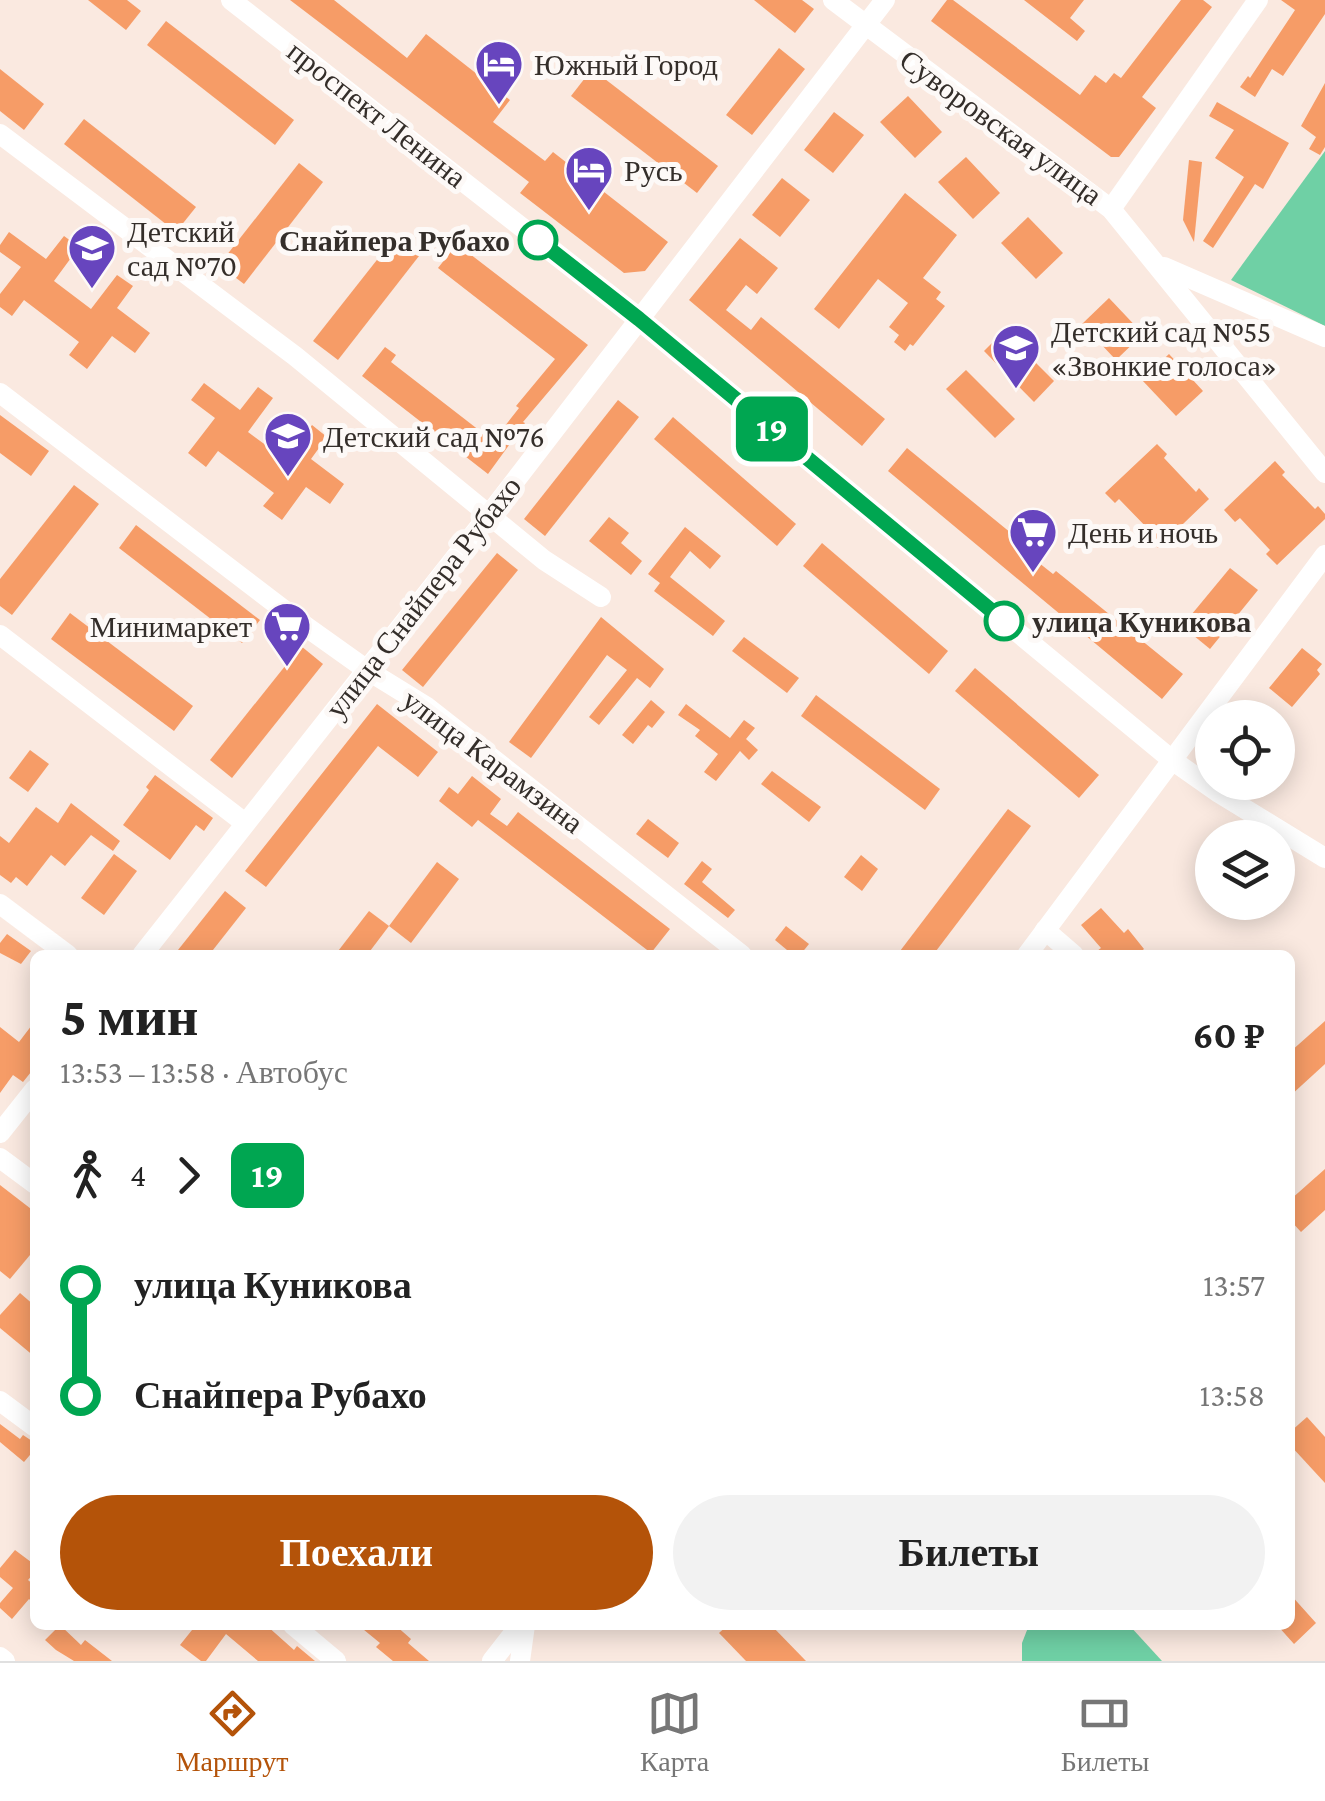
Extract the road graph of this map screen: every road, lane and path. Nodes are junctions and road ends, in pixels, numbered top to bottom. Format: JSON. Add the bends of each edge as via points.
{"nodes":[{"id":1,"x":231,"y":0,"type":"edge"},
{"id":2,"x":833,"y":0,"type":"edge"},
{"id":3,"x":885,"y":0,"type":"edge"},
{"id":4,"x":1258,"y":0,"type":"edge"},
{"id":5,"x":865,"y":26,"type":"junction"},
{"id":6,"x":0,"y":134,"type":"edge"},
{"id":7,"x":1111,"y":209,"type":"junction"},
{"id":8,"x":1158,"y":264,"type":"junction"},
{"id":9,"x":1240,"y":302,"type":"junction"},
{"id":10,"x":639,"y":319,"type":"junction"},
{"id":11,"x":1216,"y":334,"type":"junction"},
{"id":12,"x":1325,"y":337,"type":"edge"},
{"id":13,"x":0,"y":393,"type":"edge"},
{"id":14,"x":1325,"y":473,"type":"edge"},
{"id":15,"x":488,"y":516,"type":"junction"},
{"id":16,"x":1325,"y":555,"type":"edge"},
{"id":17,"x":601,"y":597,"type":"dead end"},
{"id":18,"x":0,"y":635,"type":"edge"},
{"id":19,"x":367,"y":670,"type":"junction"},
{"id":20,"x":1172,"y":760,"type":"junction"},
{"id":21,"x":245,"y":823,"type":"junction"},
{"id":22,"x":1325,"y":858,"type":"edge"},
{"id":23,"x":0,"y":904,"type":"edge"},
{"id":24,"x":1046,"y":930,"type":"junction"},
{"id":25,"x":61,"y":950,"type":"edge"},
{"id":26,"x":146,"y":950,"type":"edge"},
{"id":27,"x":736,"y":950,"type":"edge"},
{"id":28,"x":1031,"y":950,"type":"edge"},
{"id":29,"x":1068,"y":950,"type":"edge"},
{"id":30,"x":30,"y":1095,"type":"edge"},
{"id":31,"x":0,"y":1133,"type":"edge"},
{"id":32,"x":0,"y":1158,"type":"edge"},
{"id":33,"x":30,"y":1180,"type":"edge"},
{"id":34,"x":0,"y":1401,"type":"edge"},
{"id":35,"x":30,"y":1423,"type":"edge"},
{"id":36,"x":299,"y":1630,"type":"edge"},
{"id":37,"x":518,"y":1630,"type":"edge"},
{"id":38,"x":522,"y":1630,"type":"edge"},
{"id":39,"x":496,"y":1657,"type":"edge"},
{"id":40,"x":336,"y":1661,"type":"edge"},
{"id":41,"x":520,"y":1661,"type":"edge"}],
"edges":[{"from":1,"to":10,"type":"street","name":"проспект Ленина"},
{"from":2,"to":5,"type":"street","name":"Суворовская улица"},
{"from":3,"to":5,"type":"street","name":"улица Снайпера Рубахо"},
{"from":4,"to":7,"type":"street"},
{"from":5,"to":7,"type":"street","name":"Суворовская улица"},
{"from":5,"to":10,"type":"street","name":"улица Снайпера Рубахо"},
{"from":6,"to":15,"type":"street","via":[[296,356]]},
{"from":7,"to":8,"type":"street","name":"Суворовская улица"},
{"from":8,"to":9,"type":"street","name":"Суворовская улица"},
{"from":8,"to":11,"type":"street","name":"Суворовская улица"},
{"from":9,"to":11,"type":"street","via":[[1220,311]]},
{"from":9,"to":12,"type":"street","name":"Суворовская улица"},
{"from":10,"to":15,"type":"street","name":"улица Снайпера Рубахо"},
{"from":10,"to":20,"type":"street","name":"проспект Ленина"},
{"from":11,"to":14,"type":"street","name":"Суворовская улица"},
{"from":13,"to":19,"type":"street","name":"улица Карамзина"},
{"from":15,"to":17,"type":"street"},
{"from":15,"to":19,"type":"street","name":"улица Снайпера Рубахо"},
{"from":16,"to":20,"type":"street"},
{"from":18,"to":21,"type":"street"},
{"from":19,"to":21,"type":"street","name":"улица Снайпера Рубахо"},
{"from":19,"to":27,"type":"street","name":"улица Карамзина","via":[[427,706]]},
{"from":20,"to":22,"type":"street","name":"проспект Ленина"},
{"from":20,"to":24,"type":"street"},
{"from":21,"to":26,"type":"street","name":"улица Снайпера Рубахо"},
{"from":23,"to":25,"type":"street"},
{"from":24,"to":28,"type":"street"},
{"from":24,"to":29,"type":"street"},
{"from":30,"to":31,"type":"street"},
{"from":32,"to":33,"type":"street"},
{"from":34,"to":35,"type":"street"},
{"from":36,"to":40,"type":"street"},
{"from":37,"to":39,"type":"street"},
{"from":38,"to":41,"type":"street"}]}
